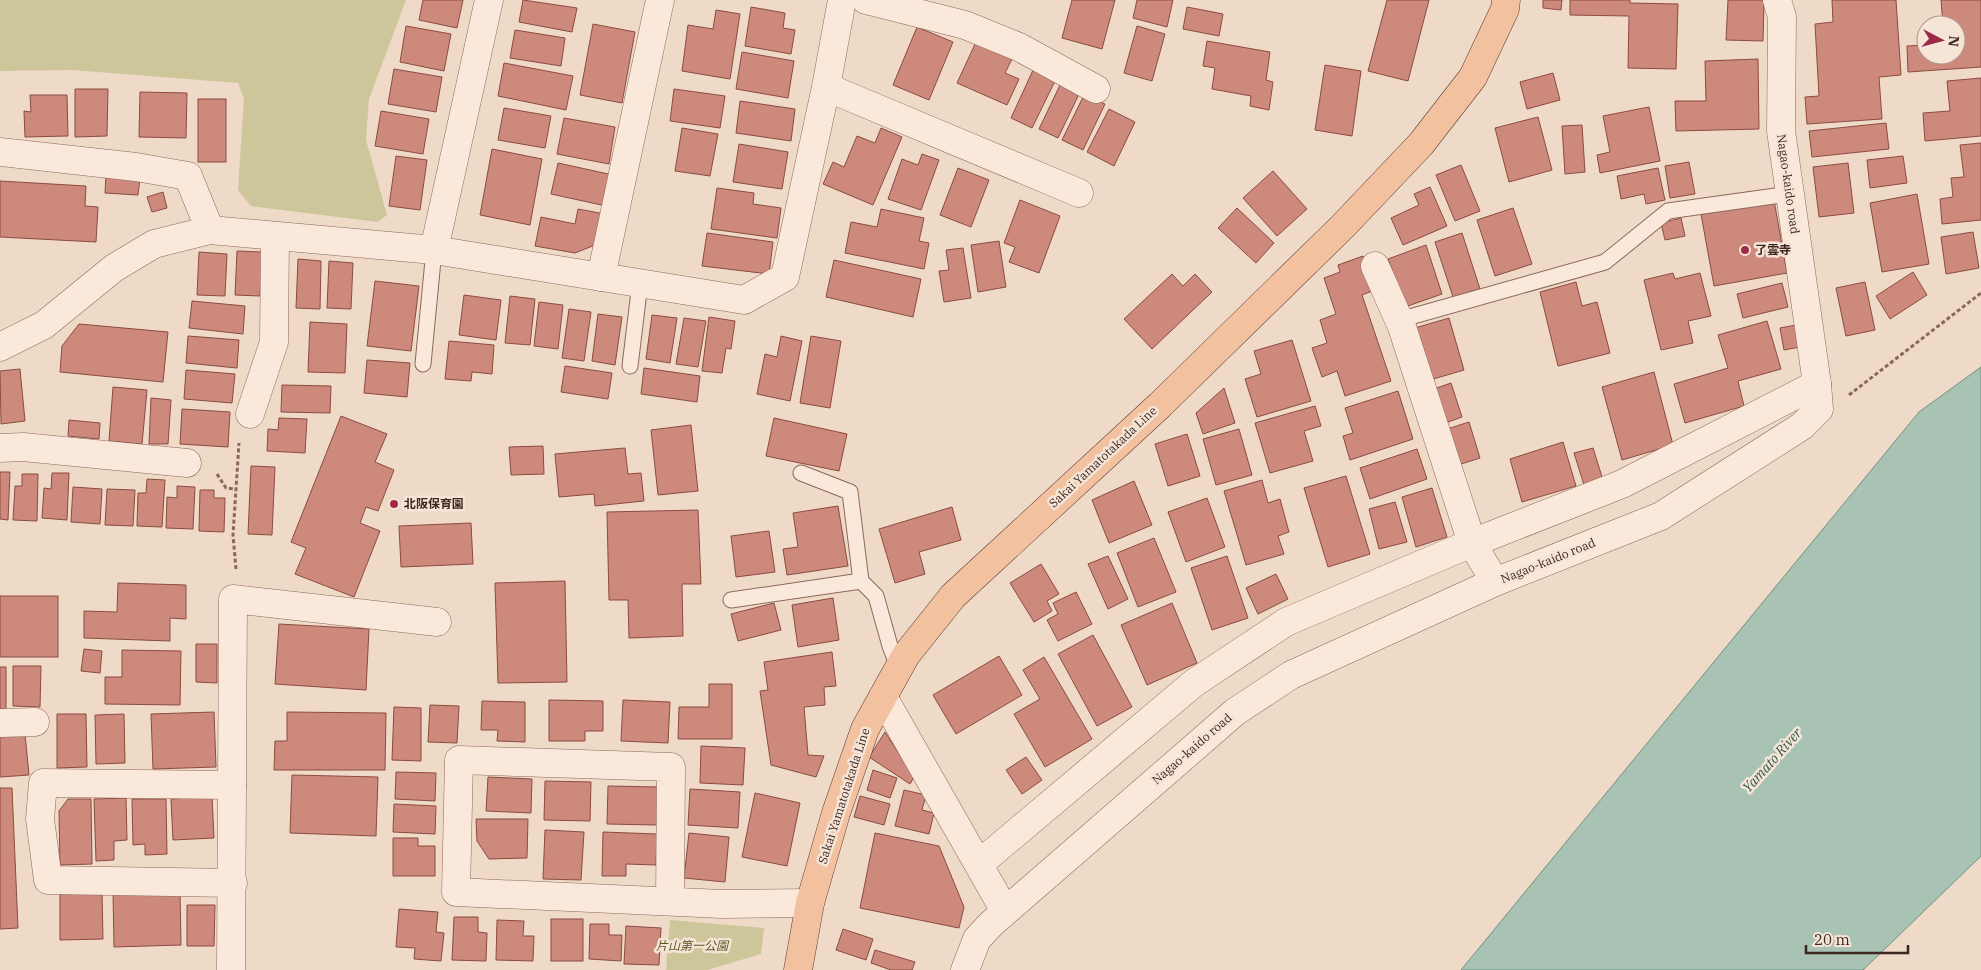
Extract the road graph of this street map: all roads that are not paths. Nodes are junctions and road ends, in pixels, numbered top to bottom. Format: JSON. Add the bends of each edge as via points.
{"nodes":[{"id":1,"x":489,"y":0,"type":"edge"},
{"id":2,"x":660,"y":0,"type":"edge"},
{"id":3,"x":842,"y":0,"type":"edge"},
{"id":4,"x":866,"y":0,"type":"edge"},
{"id":5,"x":1506,"y":0,"type":"edge"},
{"id":6,"x":1777,"y":0,"type":"edge"},
{"id":7,"x":826,"y":87,"type":"junction"},
{"id":8,"x":1096,"y":89,"type":"dead end"},
{"id":9,"x":0,"y":152,"type":"edge"},
{"id":10,"x":1079,"y":193,"type":"dead end"},
{"id":11,"x":1789,"y":194,"type":"junction"},
{"id":12,"x":210,"y":230,"type":"junction"},
{"id":13,"x":275,"y":236,"type":"junction"},
{"id":14,"x":434,"y":250,"type":"junction"},
{"id":15,"x":1375,"y":266,"type":"dead end"},
{"id":16,"x":601,"y":277,"type":"junction"},
{"id":17,"x":640,"y":282,"type":"junction"},
{"id":18,"x":1399,"y":320,"type":"junction"},
{"id":19,"x":0,"y":347,"type":"edge"},
{"id":20,"x":423,"y":364,"type":"dead end"},
{"id":21,"x":630,"y":366,"type":"dead end"},
{"id":22,"x":1818,"y":396,"type":"junction"},
{"id":23,"x":250,"y":414,"type":"dead end"},
{"id":24,"x":0,"y":448,"type":"edge"},
{"id":25,"x":187,"y":464,"type":"dead end"},
{"id":26,"x":801,"y":473,"type":"dead end"},
{"id":27,"x":1472,"y":543,"type":"junction"},
{"id":28,"x":862,"y":581,"type":"junction"},
{"id":29,"x":1495,"y":582,"type":"junction"},
{"id":30,"x":731,"y":600,"type":"dead end"},
{"id":31,"x":437,"y":622,"type":"dead end"},
{"id":32,"x":899,"y":669,"type":"junction"},
{"id":33,"x":883,"y":697,"type":"junction"},
{"id":34,"x":35,"y":722,"type":"dead end"},
{"id":35,"x":0,"y":723,"type":"edge"},
{"id":36,"x":232,"y":785,"type":"junction"},
{"id":37,"x":979,"y":864,"type":"junction"},
{"id":38,"x":232,"y":883,"type":"junction"},
{"id":39,"x":670,"y":902,"type":"junction"},
{"id":40,"x":810,"y":903,"type":"junction"},
{"id":41,"x":1005,"y":911,"type":"junction"},
{"id":42,"x":231,"y":964,"type":"edge"},
{"id":43,"x":965,"y":968,"type":"edge"},
{"id":44,"x":798,"y":970,"type":"edge"}],
"edges":[{"from":1,"to":14,"type":"street"},
{"from":2,"to":16,"type":"street"},
{"from":3,"to":7,"type":"street"},
{"from":4,"to":8,"type":"street","via":[[965,25],[1019,47]]},
{"from":5,"to":32,"type":"main road","name":"Sakai Yamatotakada Line","via":[[1473,76],[1421,144],[1343,226],[1160,405],[954,596]]},
{"from":6,"to":11,"type":"street","name":"Nagao-kaido road","via":[[1782,17],[1780,131]]},
{"from":7,"to":10,"type":"street"},
{"from":7,"to":17,"type":"street","via":[[785,277],[744,300]]},
{"from":9,"to":12,"type":"street","via":[[188,176]]},
{"from":11,"to":18,"type":"lane","via":[[1668,211],[1606,262]]},
{"from":11,"to":22,"type":"street","name":"Nagao-kaido road"},
{"from":12,"to":13,"type":"street"},
{"from":12,"to":19,"type":"street","via":[[154,244],[114,268],[44,325]]},
{"from":13,"to":14,"type":"street"},
{"from":13,"to":23,"type":"street","via":[[274,342]]},
{"from":14,"to":16,"type":"street"},
{"from":14,"to":20,"type":"lane"},
{"from":15,"to":18,"type":"street"},
{"from":16,"to":17,"type":"street"},
{"from":17,"to":21,"type":"lane"},
{"from":18,"to":27,"type":"street"},
{"from":22,"to":27,"type":"street","via":[[1622,484]]},
{"from":22,"to":29,"type":"street","name":"Nagao-kaido road","via":[[1802,426],[1661,516]]},
{"from":24,"to":25,"type":"street","via":[[23,447]]},
{"from":26,"to":28,"type":"lane","via":[[850,492]]},
{"from":27,"to":29,"type":"street"},
{"from":27,"to":37,"type":"street","via":[[1286,622],[1194,683]]},
{"from":28,"to":30,"type":"lane"},
{"from":28,"to":32,"type":"lane","via":[[876,596]]},
{"from":29,"to":41,"type":"street","name":"Nagao-kaido road","via":[[1291,674],[1235,712]]},
{"from":31,"to":36,"type":"street","via":[[233,599]]},
{"from":32,"to":33,"type":"main road","name":"Sakai Yamatotakada Line"},
{"from":33,"to":37,"type":"street"},
{"from":33,"to":40,"type":"main road","name":"Sakai Yamatotakada Line","via":[[865,730]]},
{"from":34,"to":35,"type":"street"},
{"from":36,"to":38,"type":"street"},
{"from":36,"to":38,"type":"street","via":[[43,783],[40,819],[48,880]]},
{"from":37,"to":41,"type":"street"},
{"from":38,"to":42,"type":"street"},
{"from":39,"to":39,"type":"street","via":[[456,892],[459,760],[671,767]]},
{"from":39,"to":40,"type":"street"},
{"from":40,"to":44,"type":"main road","name":"Sakai Yamatotakada Line"},
{"from":41,"to":43,"type":"street","name":"Nagao-kaido road","via":[[977,939]]}]}
